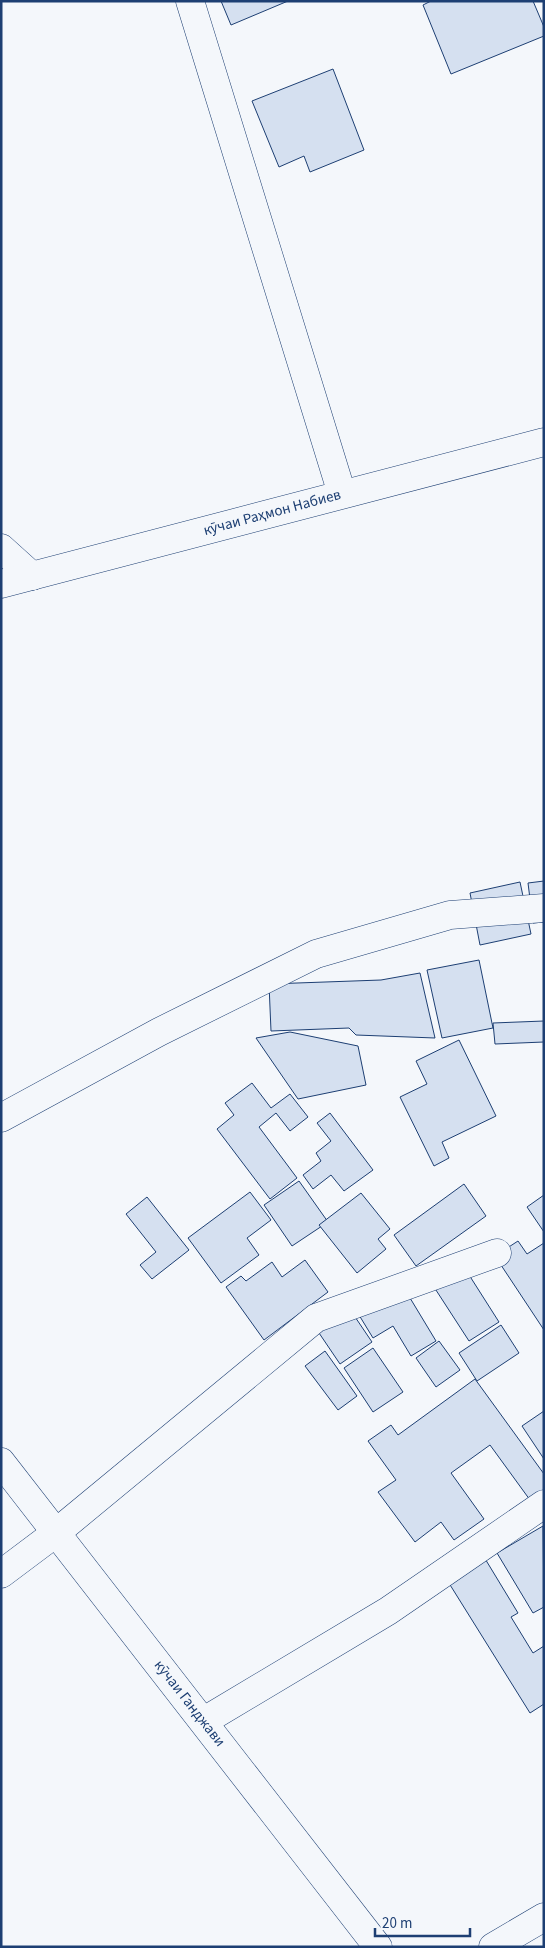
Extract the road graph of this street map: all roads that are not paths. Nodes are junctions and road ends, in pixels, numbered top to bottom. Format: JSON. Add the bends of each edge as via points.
{"nodes":[{"id":1,"x":190,"y":1,"type":"edge"},
{"id":2,"x":544,"y":442,"type":"edge"},
{"id":3,"x":342,"y":494,"type":"junction"},
{"id":4,"x":1,"y":548,"type":"edge"},
{"id":5,"x":32,"y":576,"type":"junction"},
{"id":6,"x":1,"y":584,"type":"edge"},
{"id":7,"x":544,"y":908,"type":"edge"},
{"id":8,"x":1,"y":1118,"type":"edge"},
{"id":9,"x":497,"y":1253,"type":"dead end"},
{"id":10,"x":1,"y":1462,"type":"edge"},
{"id":11,"x":544,"y":1504,"type":"edge"},
{"id":12,"x":57,"y":1532,"type":"junction"},
{"id":13,"x":1,"y":1574,"type":"edge"},
{"id":14,"x":204,"y":1721,"type":"junction"},
{"id":15,"x":544,"y":1917,"type":"edge"},
{"id":16,"x":378,"y":1947,"type":"edge"},
{"id":17,"x":493,"y":1947,"type":"edge"}],
"edges":[{"from":1,"to":3,"type":"street"},
{"from":2,"to":3,"type":"street","name":"кӯчаи Раҳмон Набиев"},
{"from":3,"to":5,"type":"street","name":"кӯчаи Раҳмон Набиев"},
{"from":4,"to":5,"type":"street"},
{"from":5,"to":6,"type":"street","name":"кӯчаи Раҳмон Набиев"},
{"from":7,"to":8,"type":"street","via":[[450,915],[316,954],[160,1032]]},
{"from":9,"to":12,"type":"street","via":[[316,1318]]},
{"from":10,"to":12,"type":"street","name":"кӯчаи Ганджави"},
{"from":11,"to":14,"type":"street","via":[[388,1611]]},
{"from":12,"to":13,"type":"street"},
{"from":12,"to":14,"type":"street","name":"кӯчаи Ганджави"},
{"from":14,"to":16,"type":"street","name":"кӯчаи Ганджави"},
{"from":15,"to":17,"type":"street"}]}
